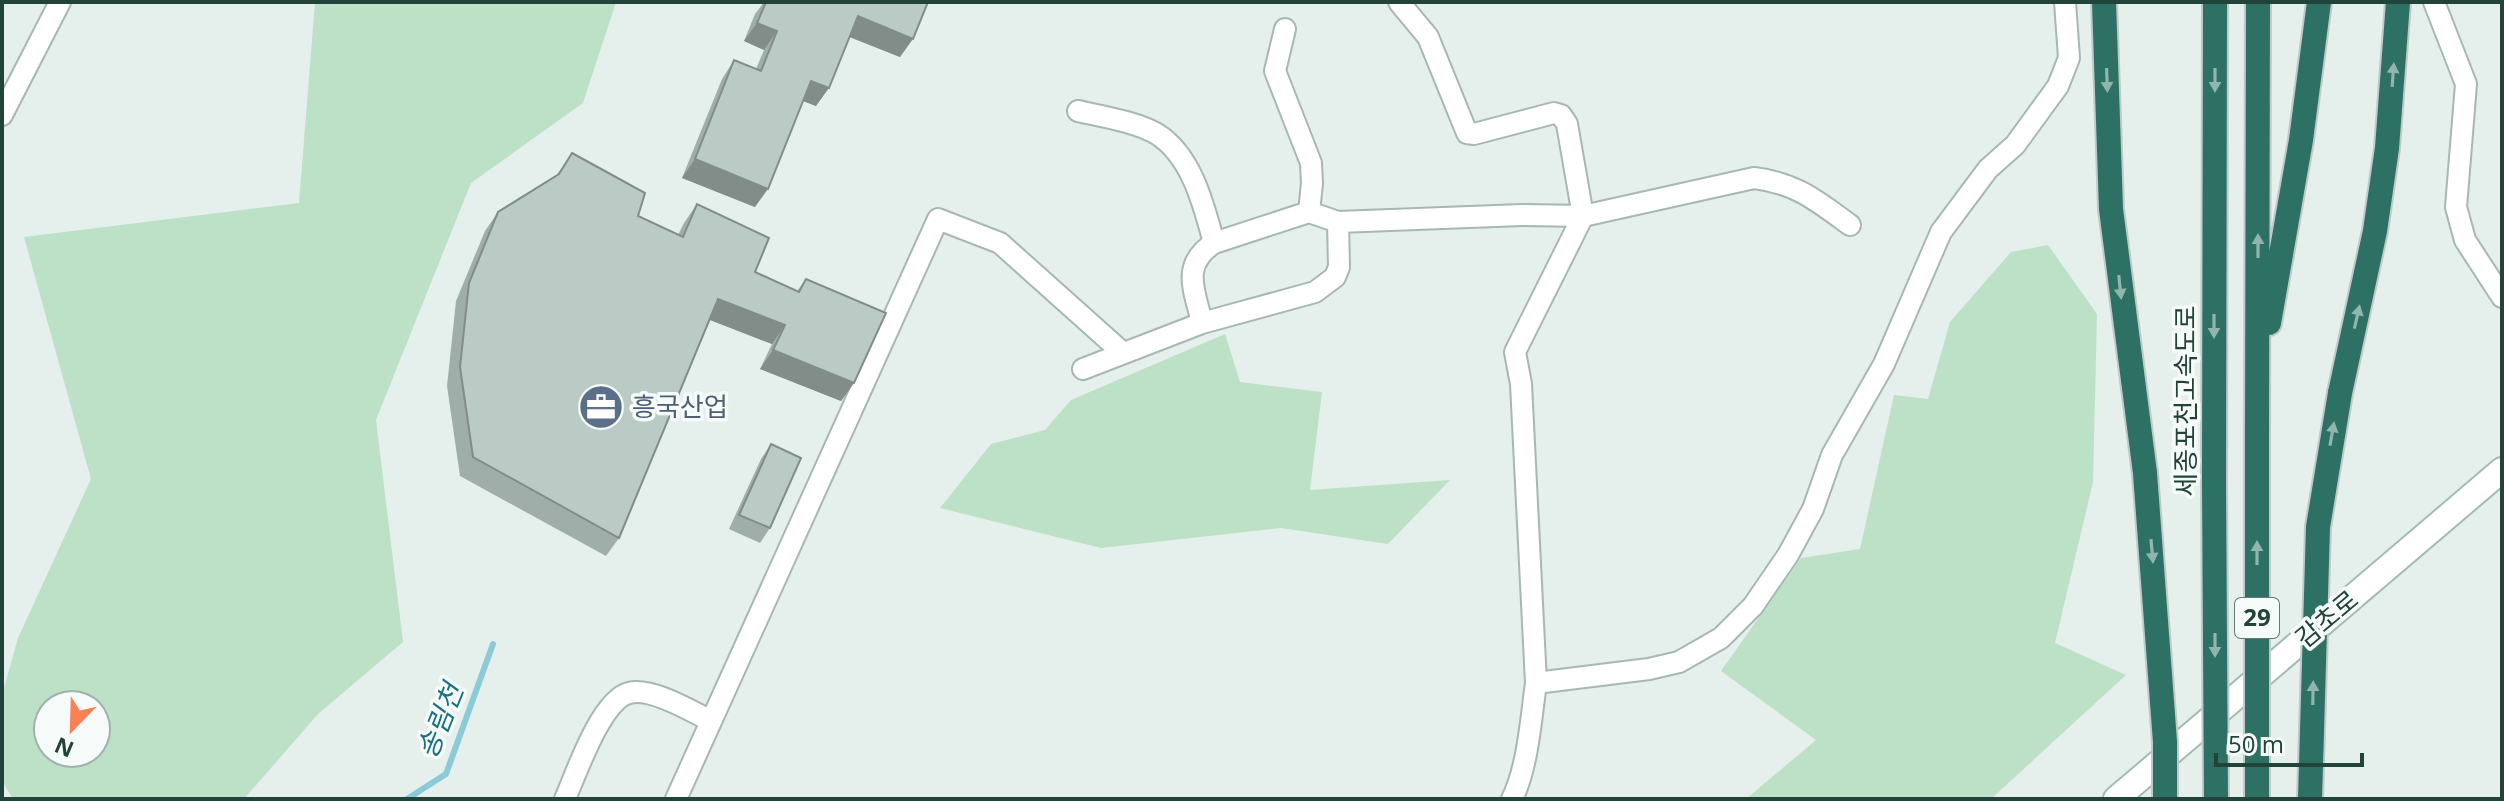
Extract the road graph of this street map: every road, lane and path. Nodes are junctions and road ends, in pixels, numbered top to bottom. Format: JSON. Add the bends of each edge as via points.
{"nodes":[{"id":1,"x":60,"y":2,"type":"edge"},
{"id":2,"x":1399,"y":2,"type":"edge"},
{"id":3,"x":2065,"y":2,"type":"edge"},
{"id":4,"x":2104,"y":2,"type":"edge"},
{"id":5,"x":2215,"y":2,"type":"edge"},
{"id":6,"x":2258,"y":2,"type":"edge"},
{"id":7,"x":2319,"y":2,"type":"edge"},
{"id":8,"x":2398,"y":2,"type":"edge"},
{"id":9,"x":2434,"y":2,"type":"edge"},
{"id":10,"x":1285,"y":29,"type":"dead end"},
{"id":11,"x":1078,"y":111,"type":"dead end"},
{"id":12,"x":2,"y":115,"type":"edge"},
{"id":13,"x":1309,"y":212,"type":"junction"},
{"id":14,"x":1583,"y":216,"type":"junction"},
{"id":15,"x":1338,"y":222,"type":"junction"},
{"id":16,"x":1850,"y":225,"type":"dead end"},
{"id":17,"x":1214,"y":243,"type":"junction"},
{"id":18,"x":2502,"y":297,"type":"edge"},
{"id":19,"x":1202,"y":323,"type":"junction"},
{"id":20,"x":1123,"y":353,"type":"junction"},
{"id":21,"x":1083,"y":369,"type":"dead end"},
{"id":22,"x":2257,"y":389,"type":"junction"},
{"id":23,"x":2502,"y":470,"type":"edge"},
{"id":24,"x":1536,"y":683,"type":"junction"},
{"id":25,"x":711,"y":721,"type":"junction"},
{"id":26,"x":565,"y":799,"type":"edge"},
{"id":27,"x":676,"y":799,"type":"edge"},
{"id":28,"x":1512,"y":799,"type":"edge"},
{"id":29,"x":2116,"y":799,"type":"edge"},
{"id":30,"x":2165,"y":799,"type":"edge"},
{"id":31,"x":2216,"y":799,"type":"edge"},
{"id":32,"x":2257,"y":799,"type":"edge"},
{"id":33,"x":2310,"y":799,"type":"edge"}],
"edges":[{"from":1,"to":12,"type":"street"},
{"from":2,"to":14,"type":"street","via":[[1428,37],[1467,133],[1550,113],[1564,117]]},
{"from":3,"to":24,"type":"street","via":[[2069,58],[2058,86],[1941,232],[1884,364],[1832,455],[1813,509],[1753,606],[1721,638],[1679,662]]},
{"from":4,"to":30,"type":"highway","one_way":true,"bridge":true,"via":[[2111,209],[2145,473]]},
{"from":5,"to":31,"type":"highway","name":"세종포천고속도로","number":"29","one_way":true,"bridge":true},
{"from":22,"to":6,"type":"highway","number":"29","one_way":true},
{"from":7,"to":22,"type":"highway","via":[[2301,140]]},
{"from":33,"to":8,"type":"highway","one_way":true,"bridge":true,"via":[[2318,527],[2375,231]]},
{"from":9,"to":18,"type":"street","via":[[2466,84],[2456,207],[2465,240]]},
{"from":10,"to":13,"type":"street","via":[[1275,71],[1311,163]]},
{"from":11,"to":17,"type":"street","via":[[1157,134],[1176,152],[1196,188]]},
{"from":13,"to":15,"type":"street"},
{"from":13,"to":17,"type":"street"},
{"from":14,"to":15,"type":"street"},
{"from":14,"to":16,"type":"street","via":[[1754,178],[1801,189]]},
{"from":14,"to":24,"type":"street","via":[[1515,352]]},
{"from":15,"to":19,"type":"street","via":[[1339,267],[1325,286]]},
{"from":17,"to":19,"type":"street","via":[[1201,251],[1191,283]]},
{"from":19,"to":20,"type":"street"},
{"from":20,"to":21,"type":"street"},
{"from":20,"to":25,"type":"street","via":[[1000,243],[938,219]]},
{"from":32,"to":22,"type":"highway","number":"29","one_way":true,"bridge":true},
{"from":23,"to":29,"type":"main road","name":"감초로"},
{"from":24,"to":28,"type":"street"},
{"from":25,"to":26,"type":"street","via":[[673,702],[627,693],[602,719]]},
{"from":25,"to":27,"type":"street"}]}
